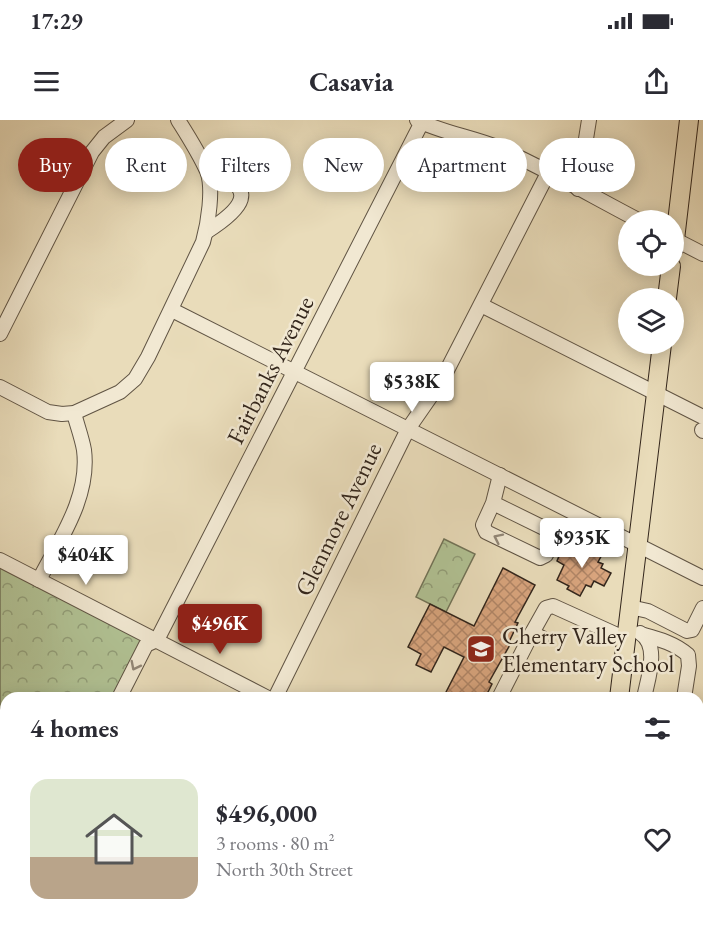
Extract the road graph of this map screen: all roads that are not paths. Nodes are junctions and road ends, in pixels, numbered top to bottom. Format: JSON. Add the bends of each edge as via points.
{"nodes":[{"id":1,"x":127,"y":120,"type":"edge"},
{"id":2,"x":178,"y":120,"type":"edge"},
{"id":3,"x":589,"y":120,"type":"edge"},
{"id":4,"x":689,"y":120,"type":"edge"},
{"id":5,"x":421,"y":121,"type":"edge"},
{"id":6,"x":586,"y":138,"type":"edge"},
{"id":7,"x":199,"y":156,"type":"edge"},
{"id":8,"x":539,"y":168,"type":"edge"},
{"id":9,"x":539,"y":191,"type":"edge"},
{"id":10,"x":209,"y":192,"type":"edge"},
{"id":11,"x":240,"y":192,"type":"edge"},
{"id":12,"x":584,"y":192,"type":"edge"},
{"id":13,"x":619,"y":210,"type":"edge"},
{"id":14,"x":678,"y":210,"type":"edge"},
{"id":15,"x":206,"y":232,"type":"junction"},
{"id":16,"x":684,"y":246,"type":"edge"},
{"id":17,"x":703,"y":254,"type":"edge"},
{"id":18,"x":481,"y":305,"type":"junction"},
{"id":19,"x":171,"y":310,"type":"junction"},
{"id":20,"x":0,"y":334,"type":"edge"},
{"id":21,"x":661,"y":354,"type":"edge"},
{"id":22,"x":294,"y":372,"type":"junction"},
{"id":23,"x":0,"y":387,"type":"edge"},
{"id":24,"x":656,"y":393,"type":"junction"},
{"id":25,"x":74,"y":413,"type":"junction"},
{"id":26,"x":703,"y":426,"type":"edge"},
{"id":27,"x":408,"y":429,"type":"junction"},
{"id":28,"x":500,"y":475,"type":"junction"},
{"id":29,"x":492,"y":503,"type":"junction"},
{"id":30,"x":637,"y":545,"type":"junction"},
{"id":31,"x":0,"y":560,"type":"edge"},
{"id":32,"x":703,"y":578,"type":"edge"},
{"id":33,"x":39,"y":580,"type":"junction"},
{"id":34,"x":630,"y":607,"type":"junction"},
{"id":35,"x":703,"y":608,"type":"edge"},
{"id":36,"x":632,"y":634,"type":"junction"},
{"id":37,"x":157,"y":640,"type":"junction"},
{"id":38,"x":122,"y":692,"type":"edge"},
{"id":39,"x":257,"y":692,"type":"edge"},
{"id":40,"x":278,"y":692,"type":"edge"},
{"id":41,"x":503,"y":692,"type":"edge"},
{"id":42,"x":622,"y":692,"type":"edge"},
{"id":43,"x":646,"y":692,"type":"edge"},
{"id":44,"x":685,"y":692,"type":"edge"}],
"edges":[{"from":1,"to":20,"type":"street","via":[[92,152]]},
{"from":2,"to":7,"type":"street"},
{"from":3,"to":6,"type":"street"},
{"from":4,"to":14,"type":"main road"},
{"from":5,"to":8,"type":"street","via":[[500,149]]},
{"from":5,"to":22,"type":"street","name":"Fairbanks Avenue"},
{"from":9,"to":18,"type":"street","name":"Glenmore Avenue"},
{"from":10,"to":15,"type":"street"},
{"from":11,"to":15,"type":"street","via":[[234,213]]},
{"from":12,"to":13,"type":"street"},
{"from":15,"to":19,"type":"street"},
{"from":16,"to":17,"type":"street"},
{"from":18,"to":24,"type":"street"},
{"from":18,"to":27,"type":"street","name":"Glenmore Avenue","via":[[442,380]]},
{"from":19,"to":22,"type":"street"},
{"from":19,"to":25,"type":"street","via":[[135,379],[104,401]]},
{"from":21,"to":24,"type":"main road"},
{"from":22,"to":27,"type":"street"},
{"from":22,"to":37,"type":"street","name":"Fairbanks Avenue"},
{"from":23,"to":25,"type":"street","via":[[48,412]]},
{"from":24,"to":26,"type":"street"},
{"from":24,"to":30,"type":"main road"},
{"from":25,"to":33,"type":"street","via":[[83,447],[84,478],[75,510]]},
{"from":27,"to":28,"type":"street"},
{"from":27,"to":40,"type":"street","name":"Glenmore Avenue"},
{"from":28,"to":29,"type":"street"},
{"from":28,"to":30,"type":"street"},
{"from":29,"to":29,"type":"street","one_way":true,"via":[[550,531],[552,538],[546,555],[540,558],[486,532],[483,525]]},
{"from":30,"to":32,"type":"street"},
{"from":30,"to":34,"type":"main road"},
{"from":31,"to":33,"type":"street"},
{"from":33,"to":37,"type":"street"},
{"from":34,"to":35,"type":"street","via":[[648,611],[687,631],[692,630]]},
{"from":34,"to":36,"type":"main road"},
{"from":36,"to":41,"type":"street","via":[[553,606],[546,608],[537,635]]},
{"from":36,"to":42,"type":"main road"},
{"from":36,"to":43,"type":"street","via":[[647,638],[651,647]]},
{"from":36,"to":44,"type":"street","via":[[658,639],[688,655]]},
{"from":37,"to":38,"type":"street","name":"Fairbanks Avenue","one_way":true,"via":[[146,645]]},
{"from":37,"to":39,"type":"street"}]}
